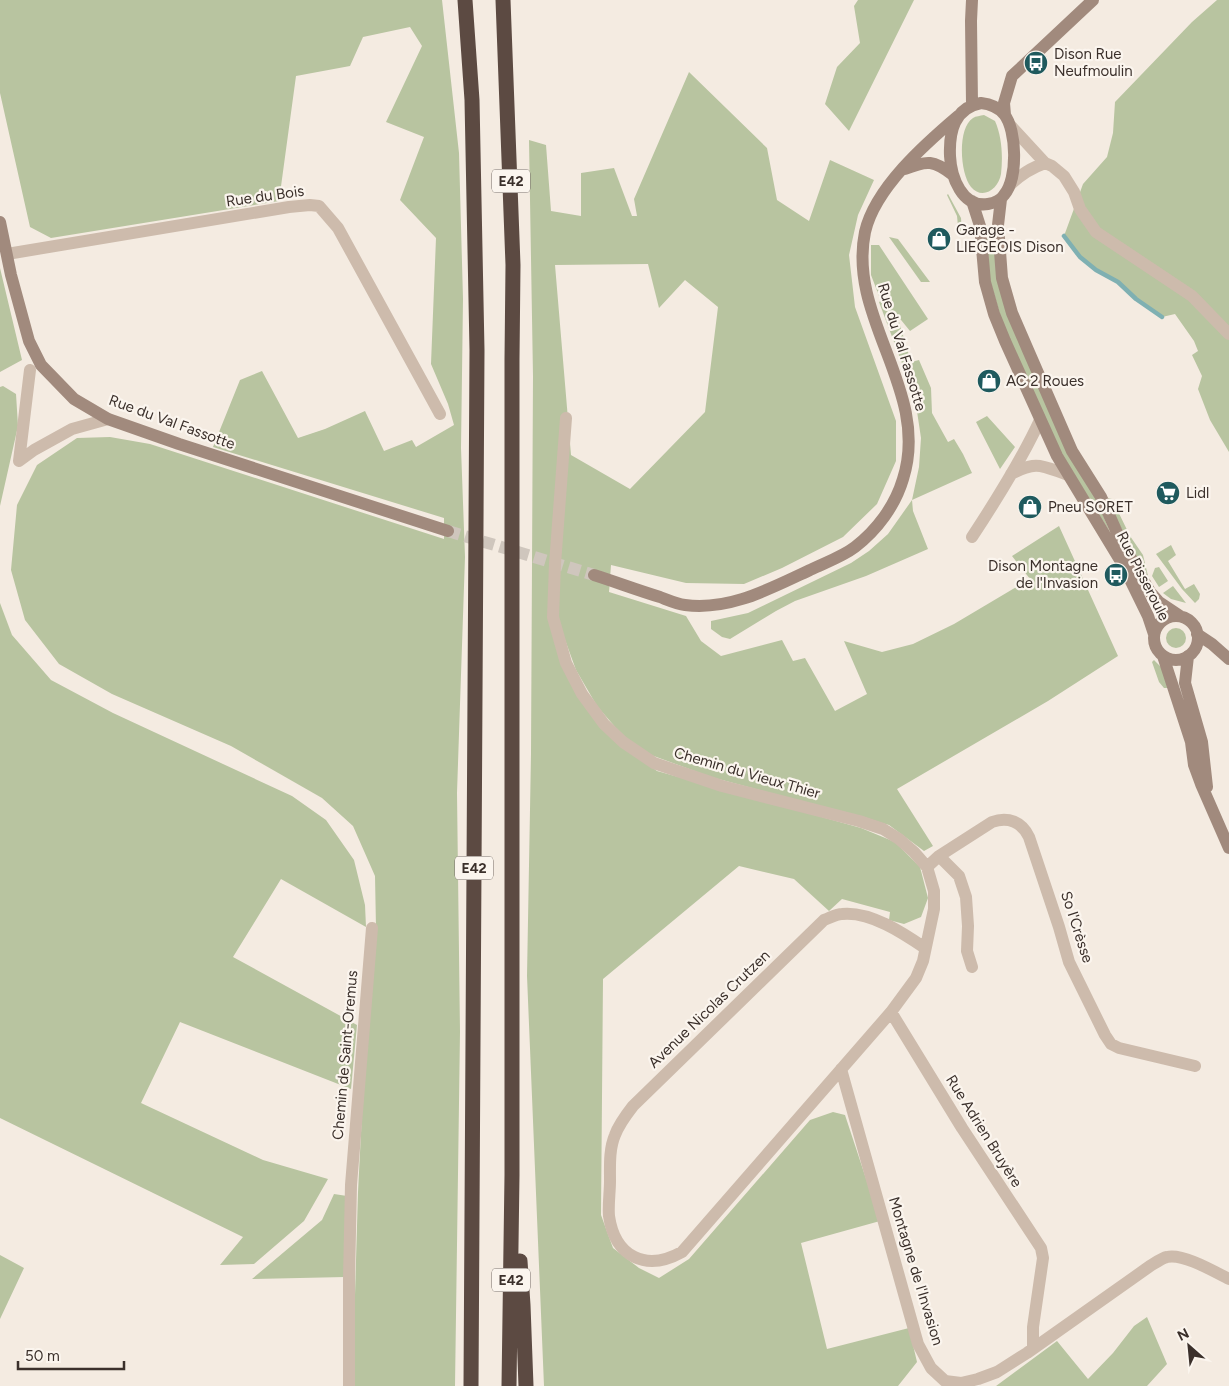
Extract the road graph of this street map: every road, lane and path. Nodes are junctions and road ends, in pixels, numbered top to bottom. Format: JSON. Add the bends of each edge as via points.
{"nodes":[{"id":1,"x":458,"y":0,"type":"edge"},
{"id":2,"x":465,"y":0,"type":"edge"},
{"id":3,"x":972,"y":0,"type":"edge"},
{"id":4,"x":1093,"y":0,"type":"edge"},
{"id":5,"x":504,"y":1,"type":"edge"},
{"id":6,"x":468,"y":50,"type":"junction"},
{"id":7,"x":972,"y":104,"type":"junction"},
{"id":8,"x":958,"y":116,"type":"junction"},
{"id":9,"x":1007,"y":120,"type":"junction"},
{"id":10,"x":1045,"y":163,"type":"junction"},
{"id":11,"x":900,"y":171,"type":"junction"},
{"id":12,"x":953,"y":175,"type":"junction"},
{"id":13,"x":1010,"y":185,"type":"junction"},
{"id":14,"x":1001,"y":199,"type":"junction"},
{"id":15,"x":972,"y":201,"type":"junction"},
{"id":16,"x":0,"y":222,"type":"edge"},
{"id":17,"x":7,"y":254,"type":"junction"},
{"id":18,"x":1229,"y":334,"type":"edge"},
{"id":19,"x":30,"y":370,"type":"dead end"},
{"id":20,"x":440,"y":414,"type":"dead end"},
{"id":21,"x":566,"y":418,"type":"dead end"},
{"id":22,"x":108,"y":419,"type":"junction"},
{"id":23,"x":1040,"y":420,"type":"junction"},
{"id":24,"x":1011,"y":474,"type":"junction"},
{"id":25,"x":1068,"y":475,"type":"junction"},
{"id":26,"x":448,"y":531,"type":"tunnel mouth"},
{"id":27,"x":972,"y":537,"type":"dead end"},
{"id":28,"x":594,"y":574,"type":"tunnel mouth"},
{"id":29,"x":1180,"y":616,"type":"junction"},
{"id":30,"x":1154,"y":634,"type":"junction"},
{"id":31,"x":1197,"y":634,"type":"junction"},
{"id":32,"x":1163,"y":656,"type":"junction"},
{"id":33,"x":1188,"y":656,"type":"junction"},
{"id":34,"x":1229,"y":659,"type":"edge"},
{"id":35,"x":1210,"y":802,"type":"junction"},
{"id":36,"x":1229,"y":848,"type":"edge"},
{"id":37,"x":939,"y":856,"type":"junction"},
{"id":38,"x":927,"y":867,"type":"junction"},
{"id":39,"x":372,"y":928,"type":"dead end"},
{"id":40,"x":924,"y":948,"type":"junction"},
{"id":41,"x":972,"y":967,"type":"dead end"},
{"id":42,"x":891,"y":1012,"type":"junction"},
{"id":43,"x":1195,"y":1066,"type":"dead end"},
{"id":44,"x":842,"y":1069,"type":"junction"},
{"id":45,"x":512,"y":1175,"type":"junction"},
{"id":46,"x":1229,"y":1279,"type":"edge"},
{"id":47,"x":1033,"y":1348,"type":"junction"},
{"id":48,"x":349,"y":1386,"type":"edge"},
{"id":49,"x":471,"y":1386,"type":"edge"},
{"id":50,"x":509,"y":1386,"type":"edge"},
{"id":51,"x":526,"y":1386,"type":"edge"}],
"edges":[{"from":1,"to":6,"type":"highway"},
{"from":2,"to":6,"type":"highway","number":"E42"},
{"from":3,"to":7,"type":"main road"},
{"from":4,"to":9,"type":"main road","name":"Rue Pisseroule","via":[[1012,76],[1004,104]]},
{"from":5,"to":45,"type":"highway","number":"E42","via":[[513,265]]},
{"from":6,"to":49,"type":"highway","number":"E42","via":[[472,100],[476,340]]},
{"from":7,"to":8,"type":"main road"},
{"from":7,"to":9,"type":"main road","via":[[990,104],[998,108]]},
{"from":8,"to":11,"type":"main road","name":"Rue du Val Fassotte"},
{"from":8,"to":12,"type":"main road","name":"Rue Pisseroule","via":[[950,140]]},
{"from":9,"to":10,"type":"street"},
{"from":9,"to":13,"type":"main road","name":"Rue Pisseroule","via":[[1014,157]]},
{"from":10,"to":13,"type":"street","via":[[1031,168]]},
{"from":10,"to":18,"type":"street","via":[[1064,176],[1096,232],[1192,296]]},
{"from":11,"to":12,"type":"main road","via":[[933,162]]},
{"from":11,"to":28,"type":"main road","name":"Rue du Val Fassotte","via":[[879,199],[868,222],[862,261],[868,294],[909,421],[907,467],[888,512],[854,548],[751,596],[724,604],[684,605]]},
{"from":12,"to":15,"type":"main road","name":"Rue Pisseroule","via":[[958,188]]},
{"from":13,"to":14,"type":"main road","name":"Rue Pisseroule"},
{"from":14,"to":15,"type":"main road","via":[[986,205]]},
{"from":14,"to":29,"type":"main road","name":"Rue Pisseroule","via":[[998,225],[1002,278],[1012,313],[1072,451],[1101,497],[1150,592]]},
{"from":15,"to":23,"type":"main road","name":"Rue Pisseroule","via":[[980,226],[985,282],[994,314]]},
{"from":16,"to":17,"type":"main road","name":"Rue du Val Fassotte"},
{"from":17,"to":20,"type":"street","name":"Rue du Bois","via":[[289,207],[319,206],[338,228]]},
{"from":17,"to":22,"type":"main road","name":"Rue du Val Fassotte","via":[[29,341],[41,365],[74,398]]},
{"from":19,"to":22,"type":"street","via":[[19,461],[72,429]]},
{"from":21,"to":38,"type":"street","name":"Chemin du Vieux Thier","via":[[553,617],[566,663],[582,694],[604,724],[654,763],[722,786],[882,829],[899,839]]},
{"from":22,"to":26,"type":"main road","name":"Rue du Val Fassotte"},
{"from":23,"to":24,"type":"street"},
{"from":23,"to":25,"type":"main road","name":"Rue Pisseroule"},
{"from":24,"to":25,"type":"street","via":[[1033,465]]},
{"from":24,"to":27,"type":"street"},
{"from":25,"to":30,"type":"main road","name":"Rue Pisseroule","via":[[1123,565]]},
{"from":29,"to":30,"type":"main road","via":[[1162,621]]},
{"from":29,"to":31,"type":"main road","via":[[1190,622]]},
{"from":30,"to":32,"type":"main road","via":[[1156,648]]},
{"from":31,"to":33,"type":"main road","via":[[1195,648]]},
{"from":31,"to":34,"type":"main road"},
{"from":32,"to":33,"type":"main road","via":[[1177,660]]},
{"from":32,"to":35,"type":"main road","via":[[1191,742],[1194,765]]},
{"from":33,"to":35,"type":"main road","via":[[1185,683],[1202,742]]},
{"from":35,"to":36,"type":"main road"},
{"from":37,"to":38,"type":"street","name":"So l'Crèsse"},
{"from":37,"to":41,"type":"street","via":[[959,876],[966,897],[967,951]]},
{"from":37,"to":43,"type":"street","name":"So l'Crèsse","via":[[1000,819],[1024,827],[1069,962],[1111,1044]]},
{"from":38,"to":40,"type":"street","via":[[934,891],[934,909]]},
{"from":39,"to":48,"type":"street","name":"Chemin de Saint-Oremus","via":[[351,1185]]},
{"from":40,"to":42,"type":"street","via":[[916,978]]},
{"from":40,"to":44,"type":"street","name":"Avenue Nicolas Crutzen","via":[[891,926],[855,914],[832,916],[817,926],[621,1122],[610,1155],[609,1215],[620,1244],[635,1259],[660,1260],[682,1252]]},
{"from":42,"to":44,"type":"street"},
{"from":42,"to":47,"type":"street","name":"Rue Adrien Bruyère","via":[[1041,1248]]},
{"from":44,"to":47,"type":"street","name":"Montagne de l'Invasion","via":[[918,1344],[931,1368],[945,1381],[961,1383],[997,1372]]},
{"from":45,"to":50,"type":"highway","number":"E42"},
{"from":45,"to":51,"type":"highway"},
{"from":46,"to":47,"type":"street","name":"Montagne de l'Invasion","via":[[1192,1262],[1167,1256]]}]}
